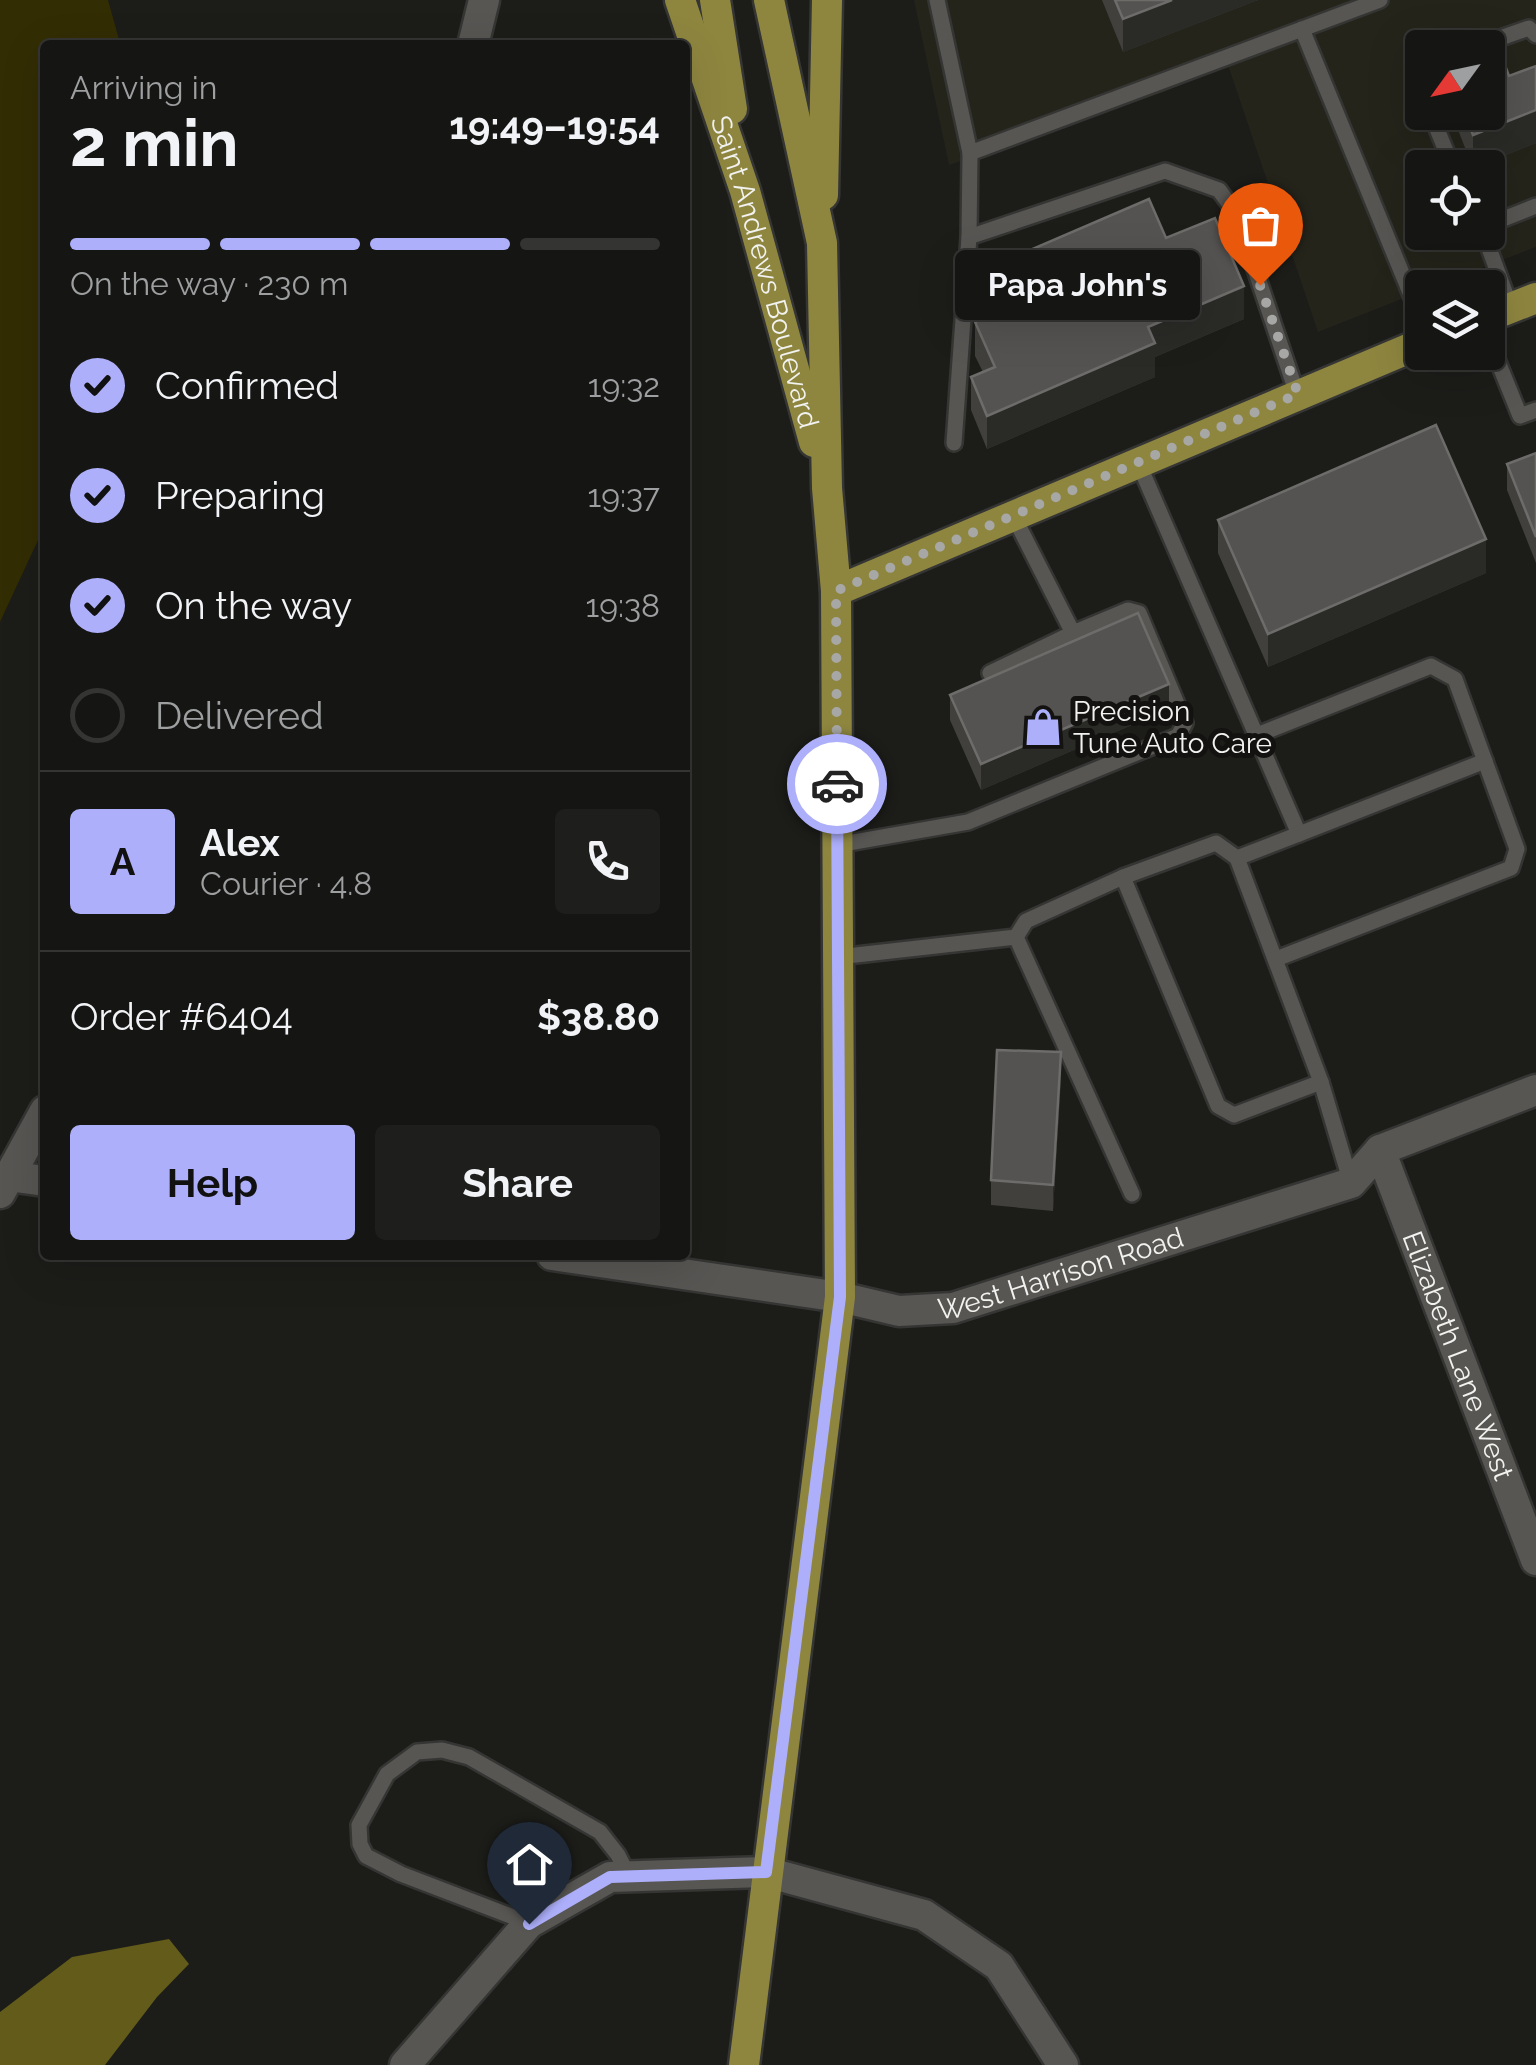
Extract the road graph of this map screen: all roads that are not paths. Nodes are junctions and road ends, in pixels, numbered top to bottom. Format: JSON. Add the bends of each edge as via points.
{"nodes":[{"id":1,"x":484,"y":0,"type":"edge"},
{"id":2,"x":680,"y":0,"type":"edge"},
{"id":3,"x":715,"y":0,"type":"edge"},
{"id":4,"x":769,"y":0,"type":"edge"},
{"id":5,"x":827,"y":0,"type":"edge"},
{"id":6,"x":937,"y":0,"type":"edge"},
{"id":7,"x":1375,"y":1,"type":"edge"},
{"id":8,"x":1302,"y":29,"type":"junction"},
{"id":9,"x":1536,"y":35,"type":"edge"},
{"id":10,"x":1505,"y":36,"type":"edge"},
{"id":11,"x":474,"y":40,"type":"edge"},
{"id":12,"x":970,"y":153,"type":"junction"},
{"id":13,"x":745,"y":190,"type":"junction"},
{"id":14,"x":1536,"y":206,"type":"edge"},
{"id":15,"x":1505,"y":218,"type":"edge"},
{"id":16,"x":969,"y":236,"type":"junction"},
{"id":17,"x":822,"y":243,"type":"junction"},
{"id":18,"x":1490,"y":250,"type":"edge"},
{"id":19,"x":1405,"y":280,"type":"edge"},
{"id":20,"x":1511,"y":308,"type":"edge"},
{"id":21,"x":1405,"y":350,"type":"edge"},
{"id":22,"x":1501,"y":370,"type":"edge"},
{"id":23,"x":1298,"y":394,"type":"junction"},
{"id":24,"x":1536,"y":410,"type":"edge"},
{"id":25,"x":954,"y":442,"type":"dead end"},
{"id":26,"x":1138,"y":462,"type":"junction"},
{"id":27,"x":827,"y":488,"type":"junction"},
{"id":28,"x":1013,"y":516,"type":"junction"},
{"id":29,"x":836,"y":591,"type":"junction"},
{"id":30,"x":1073,"y":633,"type":"junction"},
{"id":31,"x":990,"y":673,"type":"edge"},
{"id":32,"x":1257,"y":735,"type":"junction"},
{"id":33,"x":1485,"y":761,"type":"junction"},
{"id":34,"x":1299,"y":834,"type":"junction"},
{"id":35,"x":837,"y":845,"type":"junction"},
{"id":36,"x":1237,"y":858,"type":"junction"},
{"id":37,"x":1124,"y":877,"type":"junction"},
{"id":38,"x":1016,"y":937,"type":"junction"},
{"id":39,"x":838,"y":958,"type":"junction"},
{"id":40,"x":1276,"y":959,"type":"junction"},
{"id":41,"x":1321,"y":1082,"type":"junction"},
{"id":42,"x":1536,"y":1090,"type":"edge"},
{"id":43,"x":40,"y":1120,"type":"edge"},
{"id":44,"x":1380,"y":1150,"type":"junction"},
{"id":45,"x":40,"y":1181,"type":"edge"},
{"id":46,"x":1352,"y":1183,"type":"junction"},
{"id":47,"x":4,"y":1184,"type":"edge"},
{"id":48,"x":1132,"y":1194,"type":"dead end"},
{"id":49,"x":586,"y":1260,"type":"edge"},
{"id":50,"x":840,"y":1297,"type":"junction"},
{"id":51,"x":1536,"y":1560,"type":"edge"},
{"id":52,"x":766,"y":1872,"type":"junction"},
{"id":53,"x":629,"y":1877,"type":"junction"},
{"id":54,"x":529,"y":1924,"type":"junction"},
{"id":55,"x":405,"y":2065,"type":"edge"},
{"id":56,"x":744,"y":2065,"type":"edge"},
{"id":57,"x":1063,"y":2065,"type":"edge"}],
"edges":[{"from":1,"to":11,"type":"street"},
{"from":2,"to":13,"type":"main road","name":"Saint Andrews Boulevard"},
{"from":3,"to":13,"type":"main road"},
{"from":4,"to":17,"type":"main road","name":"Saint Andrews Boulevard"},
{"from":5,"to":17,"type":"main road"},
{"from":6,"to":12,"type":"lane"},
{"from":7,"to":8,"type":"lane"},
{"from":8,"to":12,"type":"lane"},
{"from":8,"to":19,"type":"lane"},
{"from":9,"to":10,"type":"lane","via":[[1529,28]]},
{"from":12,"to":16,"type":"lane"},
{"from":13,"to":27,"type":"main road","name":"Saint Andrews Boulevard"},
{"from":14,"to":15,"type":"lane"},
{"from":16,"to":23,"type":"lane","via":[[1166,170],[1219,190],[1236,213]]},
{"from":16,"to":25,"type":"lane"},
{"from":17,"to":27,"type":"main road","name":"Saint Andrews Boulevard"},
{"from":18,"to":20,"type":"lane"},
{"from":21,"to":23,"type":"main road"},
{"from":22,"to":24,"type":"lane","via":[[1520,416]]},
{"from":23,"to":26,"type":"main road"},
{"from":26,"to":28,"type":"main road"},
{"from":26,"to":32,"type":"lane"},
{"from":27,"to":29,"type":"main road","name":"Saint Andrews Boulevard"},
{"from":28,"to":29,"type":"main road"},
{"from":28,"to":30,"type":"lane"},
{"from":29,"to":35,"type":"main road","name":"Saint Andrews Boulevard"},
{"from":30,"to":31,"type":"lane"},
{"from":30,"to":35,"type":"lane","via":[[1128,610],[1139,613],[1185,722],[1178,736],[968,822]]},
{"from":32,"to":33,"type":"lane","via":[[1431,666],[1455,680]]},
{"from":32,"to":34,"type":"lane"},
{"from":33,"to":34,"type":"lane"},
{"from":33,"to":40,"type":"lane","via":[[1517,849],[1511,868]]},
{"from":34,"to":36,"type":"lane"},
{"from":35,"to":39,"type":"main road","name":"Saint Andrews Boulevard"},
{"from":36,"to":37,"type":"lane","via":[[1216,842]]},
{"from":36,"to":40,"type":"lane"},
{"from":37,"to":38,"type":"lane","via":[[1026,921]]},
{"from":37,"to":41,"type":"lane","via":[[1218,1106],[1234,1115]]},
{"from":38,"to":39,"type":"lane"},
{"from":38,"to":48,"type":"lane"},
{"from":39,"to":50,"type":"main road","name":"Saint Andrews Boulevard"},
{"from":40,"to":41,"type":"lane"},
{"from":41,"to":46,"type":"lane"},
{"from":42,"to":44,"type":"street"},
{"from":43,"to":47,"type":"street"},
{"from":44,"to":46,"type":"street"},
{"from":44,"to":51,"type":"street","name":"Elizabeth Lane West"},
{"from":45,"to":47,"type":"street"},
{"from":46,"to":50,"type":"street","name":"West Harrison Road","via":[[954,1308],[899,1311]]},
{"from":49,"to":50,"type":"street","name":"West Harrison Road"},
{"from":50,"to":52,"type":"main road","name":"Saint Andrews Boulevard"},
{"from":52,"to":53,"type":"street"},
{"from":52,"to":56,"type":"main road","name":"Saint Andrews Boulevard"},
{"from":52,"to":57,"type":"street","via":[[924,1915],[999,1966]]},
{"from":53,"to":54,"type":"street","via":[[610,1877]]},
{"from":53,"to":54,"type":"lane","via":[[600,1832],[468,1757],[417,1752],[388,1774],[359,1825],[366,1856]]},
{"from":54,"to":55,"type":"street"}]}
